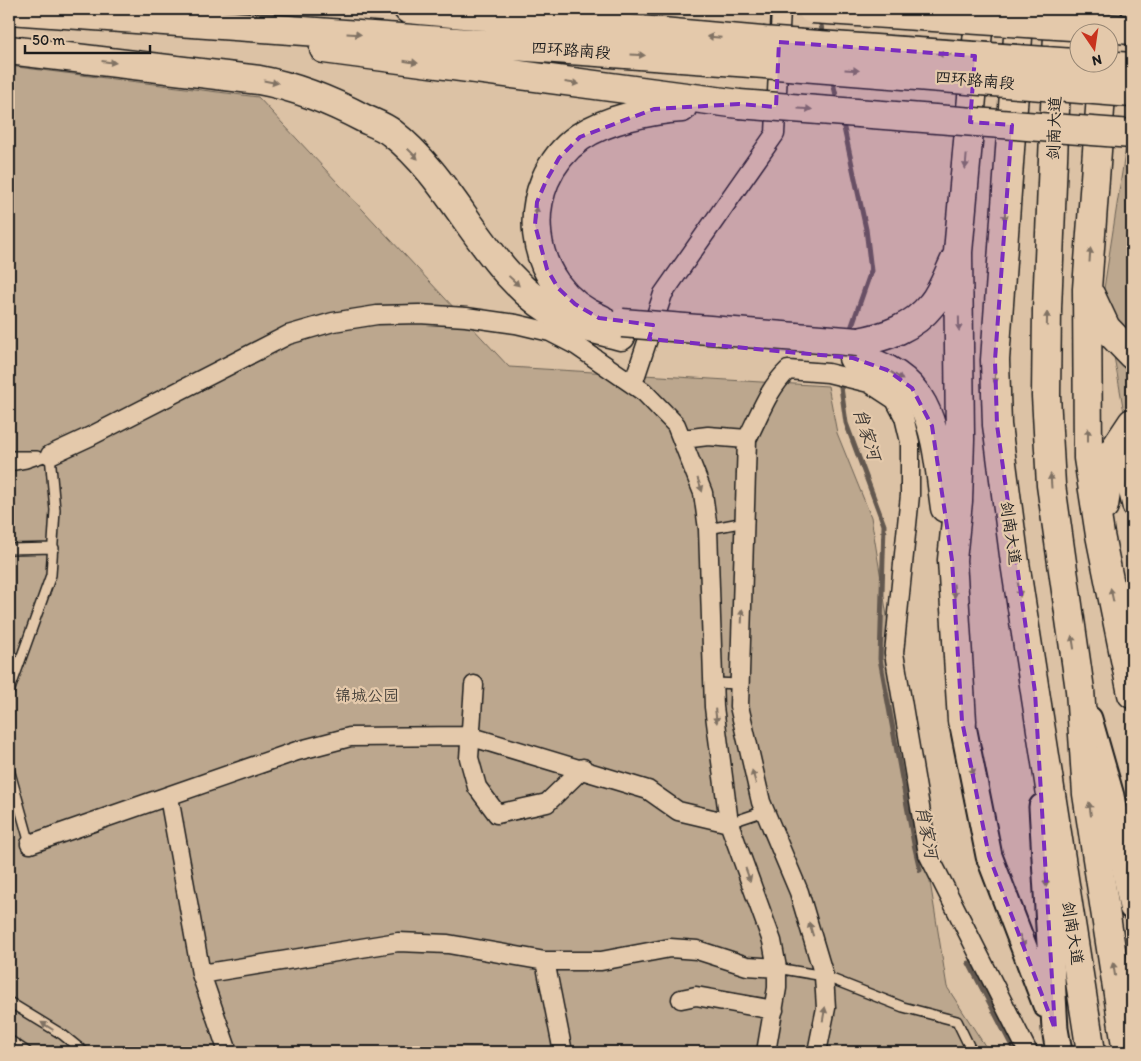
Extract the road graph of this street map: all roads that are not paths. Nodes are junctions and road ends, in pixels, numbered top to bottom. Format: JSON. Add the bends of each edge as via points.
{"nodes":[{"id":1,"x":408,"y":9,"type":"edge"},
{"id":2,"x":781,"y":9,"type":"edge"},
{"id":3,"x":812,"y":9,"type":"edge"},
{"id":4,"x":980,"y":9,"type":"edge"},
{"id":5,"x":1020,"y":9,"type":"edge"},
{"id":6,"x":1059,"y":9,"type":"edge"},
{"id":7,"x":1107,"y":9,"type":"edge"},
{"id":8,"x":9,"y":10,"type":"edge"},
{"id":9,"x":120,"y":18,"type":"junction"},
{"id":10,"x":1106,"y":22,"type":"edge"},
{"id":11,"x":1132,"y":30,"type":"edge"},
{"id":12,"x":9,"y":50,"type":"edge"},
{"id":13,"x":757,"y":52,"type":"junction"},
{"id":14,"x":1132,"y":68,"type":"edge"},
{"id":15,"x":1102,"y":72,"type":"edge"},
{"id":16,"x":1132,"y":93,"type":"edge"},
{"id":17,"x":739,"y":104,"type":"junction"},
{"id":18,"x":1132,"y":134,"type":"edge"},
{"id":19,"x":958,"y":252,"type":"junction"},
{"id":20,"x":1087,"y":288,"type":"junction"},
{"id":21,"x":621,"y":329,"type":"junction"},
{"id":22,"x":1132,"y":355,"type":"edge"},
{"id":23,"x":848,"y":363,"type":"junction"},
{"id":24,"x":633,"y":384,"type":"junction"},
{"id":25,"x":1132,"y":423,"type":"edge"},
{"id":26,"x":747,"y":438,"type":"junction"},
{"id":27,"x":683,"y":439,"type":"junction"},
{"id":28,"x":1132,"y":442,"type":"edge"},
{"id":29,"x":50,"y":455,"type":"junction"},
{"id":30,"x":9,"y":456,"type":"edge"},
{"id":31,"x":9,"y":466,"type":"edge"},
{"id":32,"x":1132,"y":508,"type":"edge"},
{"id":33,"x":745,"y":522,"type":"junction"},
{"id":34,"x":708,"y":529,"type":"junction"},
{"id":35,"x":1100,"y":535,"type":"junction"},
{"id":36,"x":54,"y":548,"type":"junction"},
{"id":37,"x":9,"y":549,"type":"edge"},
{"id":38,"x":952,"y":560,"type":"junction"},
{"id":39,"x":715,"y":683,"type":"junction"},
{"id":40,"x":740,"y":684,"type":"junction"},
{"id":41,"x":474,"y":685,"type":"dead end"},
{"id":42,"x":1080,"y":690,"type":"junction"},
{"id":43,"x":9,"y":692,"type":"edge"},
{"id":44,"x":1035,"y":692,"type":"junction"},
{"id":45,"x":1132,"y":694,"type":"edge"},
{"id":46,"x":962,"y":721,"type":"joint"},
{"id":47,"x":469,"y":736,"type":"junction"},
{"id":48,"x":583,"y":768,"type":"junction"},
{"id":49,"x":9,"y":769,"type":"edge"},
{"id":50,"x":169,"y":797,"type":"junction"},
{"id":51,"x":764,"y":811,"type":"junction"},
{"id":52,"x":730,"y":823,"type":"junction"},
{"id":53,"x":30,"y":844,"type":"joint"},
{"id":54,"x":1132,"y":907,"type":"edge"},
{"id":55,"x":546,"y":961,"type":"junction"},
{"id":56,"x":778,"y":968,"type":"junction"},
{"id":57,"x":201,"y":974,"type":"junction"},
{"id":58,"x":824,"y":976,"type":"junction"},
{"id":59,"x":681,"y":999,"type":"dead end"},
{"id":60,"x":9,"y":1002,"type":"edge"},
{"id":61,"x":774,"y":1010,"type":"junction"},
{"id":62,"x":9,"y":1040,"type":"edge"},
{"id":63,"x":1057,"y":1040,"type":"edge"},
{"id":64,"x":27,"y":1052,"type":"edge"},
{"id":65,"x":84,"y":1052,"type":"edge"},
{"id":66,"x":228,"y":1052,"type":"edge"},
{"id":67,"x":563,"y":1052,"type":"edge"},
{"id":68,"x":766,"y":1052,"type":"edge"},
{"id":69,"x":817,"y":1052,"type":"edge"},
{"id":70,"x":972,"y":1052,"type":"edge"},
{"id":71,"x":1028,"y":1052,"type":"edge"},
{"id":72,"x":1091,"y":1052,"type":"edge"},
{"id":73,"x":1127,"y":1052,"type":"edge"}],
"edges":[{"from":13,"to":1,"type":"highway","name":"四环路南段","one_way":true},
{"from":2,"to":24,"type":"street","via":[[775,134],[663,294]]},
{"from":3,"to":11,"type":"highway","bridge":true},
{"from":4,"to":19,"type":"highway","one_way":true},
{"from":5,"to":44,"type":"highway","name":"剑南大道","one_way":true,"via":[[995,360],[997,425]]},
{"from":42,"to":6,"type":"highway","name":"剑南大道","one_way":true,"via":[[1051,485],[1046,396]]},
{"from":7,"to":10,"type":"highway"},
{"from":8,"to":9,"type":"highway","name":"四环路南段"},
{"from":9,"to":13,"type":"highway","name":"四环路南段","one_way":true},
{"from":9,"to":17,"type":"highway","one_way":true,"via":[[422,64]]},
{"from":12,"to":21,"type":"highway","one_way":true,"via":[[279,83],[328,100],[392,133],[433,174],[502,268],[536,299],[567,320]]},
{"from":14,"to":13,"type":"highway","name":"四环路南段","one_way":true,"bridge":true},
{"from":13,"to":16,"type":"highway","name":"四环路南段","one_way":true,"bridge":true},
{"from":20,"to":15,"type":"highway","one_way":true},
{"from":17,"to":18,"type":"highway","one_way":true,"bridge":true},
{"from":21,"to":17,"type":"highway","one_way":true,"via":[[575,304],[558,288],[548,269],[535,225],[537,202],[546,181],[559,158],[580,138],[605,125],[654,109]]},
{"from":19,"to":23,"type":"highway","via":[[932,304],[907,327],[883,337]]},
{"from":19,"to":38,"type":"highway","one_way":true,"via":[[960,439]]},
{"from":20,"to":22,"type":"highway","via":[[1106,328]]},
{"from":35,"to":20,"type":"highway","one_way":true,"via":[[1088,458]]},
{"from":21,"to":23,"type":"highway","bridge":true},
{"from":23,"to":26,"type":"street","via":[[788,370],[764,400]]},
{"from":23,"to":38,"type":"highway","one_way":true,"via":[[870,361],[900,377],[928,412]]},
{"from":23,"to":71,"type":"street","via":[[895,400],[904,417],[910,442],[910,495],[894,652],[928,854]]},
{"from":24,"to":27,"type":"street","via":[[676,425]]},
{"from":24,"to":29,"type":"street","via":[[550,332],[466,317],[377,315],[333,322],[288,336]]},
{"from":25,"to":35,"type":"highway","via":[[1112,452]]},
{"from":26,"to":27,"type":"street","via":[[708,436]]},
{"from":26,"to":33,"type":"street"},
{"from":27,"to":34,"type":"street","one_way":true,"via":[[703,493]]},
{"from":28,"to":32,"type":"street","via":[[1124,458],[1124,474]]},
{"from":29,"to":30,"type":"lane"},
{"from":29,"to":31,"type":"lane"},
{"from":29,"to":36,"type":"lane","via":[[55,487]]},
{"from":33,"to":34,"type":"lane"},
{"from":40,"to":33,"type":"street","one_way":true},
{"from":34,"to":39,"type":"street"},
{"from":45,"to":35,"type":"highway","one_way":true},
{"from":36,"to":37,"type":"lane"},
{"from":36,"to":43,"type":"lane","via":[[52,575]]},
{"from":38,"to":46,"type":"highway","one_way":true},
{"from":39,"to":40,"type":"lane"},
{"from":39,"to":52,"type":"street","one_way":true,"via":[[714,707]]},
{"from":51,"to":40,"type":"street","one_way":true,"via":[[739,706]]},
{"from":41,"to":47,"type":"street"},
{"from":42,"to":54,"type":"main road","via":[[1111,796]]},
{"from":73,"to":42,"type":"highway","name":"剑南大道","one_way":true,"via":[[1087,794]]},
{"from":44,"to":63,"type":"main road","one_way":true},
{"from":44,"to":72,"type":"highway","name":"剑南大道"},
{"from":46,"to":63,"type":"main road","one_way":true,"via":[[989,856]]},
{"from":47,"to":48,"type":"street"},
{"from":47,"to":48,"type":"street","via":[[469,758],[477,787],[497,814],[547,803]]},
{"from":47,"to":50,"type":"street","via":[[350,737],[298,751]]},
{"from":48,"to":52,"type":"street","via":[[648,790],[678,811]]},
{"from":49,"to":53,"type":"lane"},
{"from":50,"to":53,"type":"street","via":[[84,823]]},
{"from":50,"to":57,"type":"street"},
{"from":51,"to":52,"type":"lane"},
{"from":58,"to":51,"type":"street","one_way":true,"via":[[799,892]]},
{"from":52,"to":56,"type":"street","one_way":true,"via":[[772,941]]},
{"from":55,"to":56,"type":"street","via":[[601,961],[670,948],[697,950],[747,966]]},
{"from":55,"to":57,"type":"street","via":[[448,944],[398,942]]},
{"from":55,"to":67,"type":"street"},
{"from":56,"to":58,"type":"lane"},
{"from":56,"to":61,"type":"street"},
{"from":57,"to":66,"type":"street"},
{"from":69,"to":58,"type":"street","one_way":true,"via":[[826,1008]]},
{"from":58,"to":70,"type":"lane","via":[[903,1007],[957,1021]]},
{"from":59,"to":61,"type":"street","via":[[696,996]]},
{"from":65,"to":60,"type":"lane","one_way":true},
{"from":61,"to":68,"type":"street"},
{"from":62,"to":64,"type":"lane"}]}
